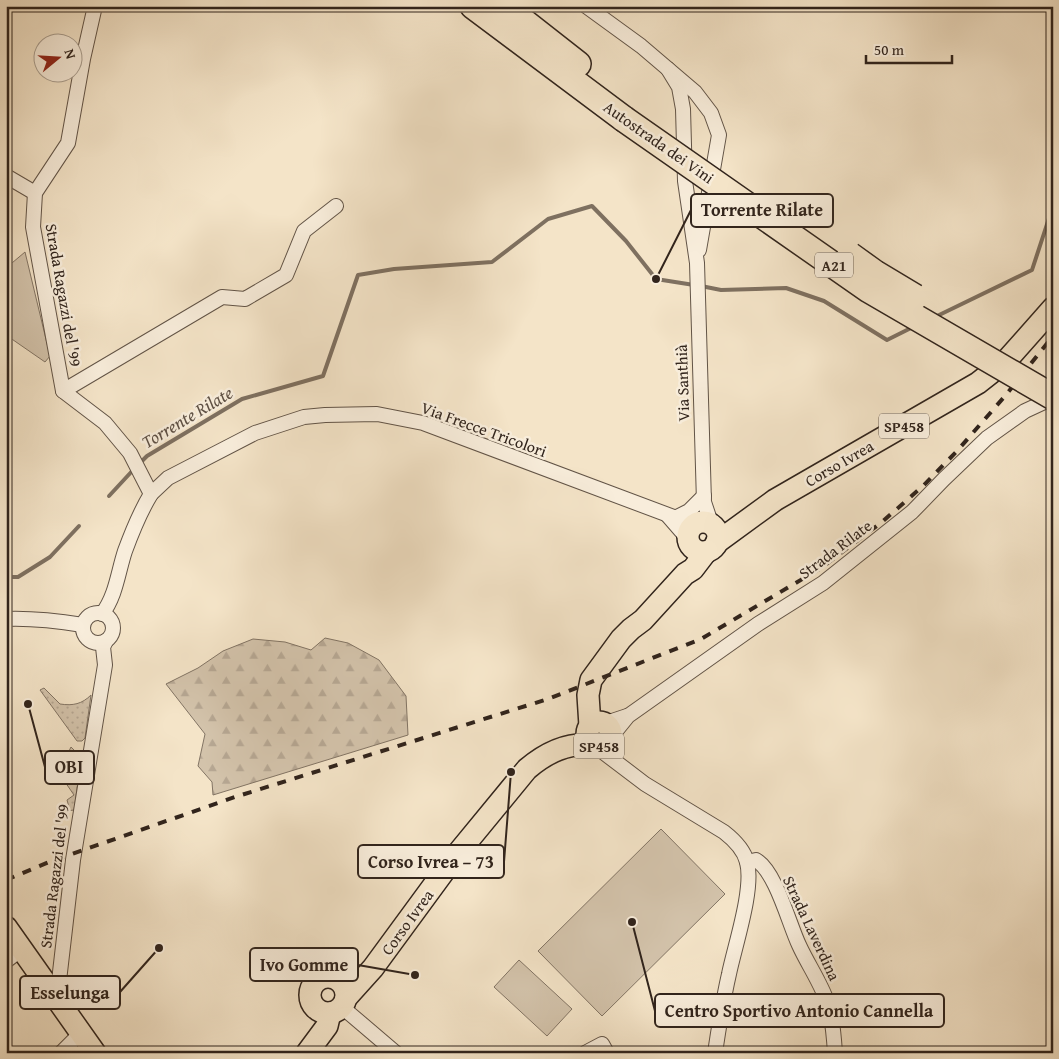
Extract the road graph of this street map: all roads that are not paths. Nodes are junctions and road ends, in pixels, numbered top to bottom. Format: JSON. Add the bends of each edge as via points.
{"nodes":[{"id":1,"x":95,"y":6,"type":"edge"},
{"id":2,"x":473,"y":6,"type":"edge"},
{"id":3,"x":504,"y":6,"type":"edge"},
{"id":4,"x":517,"y":6,"type":"edge"},
{"id":5,"x":586,"y":6,"type":"edge"},
{"id":6,"x":585,"y":69,"type":"junction"},
{"id":7,"x":668,"y":69,"type":"junction"},
{"id":8,"x":630,"y":113,"type":"junction"},
{"id":9,"x":6,"y":176,"type":"edge"},
{"id":10,"x":35,"y":193,"type":"junction"},
{"id":11,"x":336,"y":206,"type":"dead end"},
{"id":12,"x":697,"y":263,"type":"junction"},
{"id":13,"x":1053,"y":308,"type":"edge"},
{"id":14,"x":1053,"y":378,"type":"edge"},
{"id":15,"x":63,"y":391,"type":"junction"},
{"id":16,"x":1053,"y":398,"type":"edge"},
{"id":17,"x":148,"y":488,"type":"junction"},
{"id":18,"x":704,"y":499,"type":"junction"},
{"id":19,"x":671,"y":516,"type":"junction"},
{"id":20,"x":702,"y":536,"type":"junction"},
{"id":21,"x":102,"y":614,"type":"junction"},
{"id":22,"x":6,"y":619,"type":"edge"},
{"id":23,"x":83,"y":626,"type":"junction"},
{"id":24,"x":106,"y":641,"type":"junction"},
{"id":25,"x":599,"y":734,"type":"junction"},
{"id":26,"x":747,"y":862,"type":"junction"},
{"id":27,"x":6,"y":927,"type":"edge"},
{"id":28,"x":14,"y":955,"type":"edge"},
{"id":29,"x":373,"y":968,"type":"junction"},
{"id":30,"x":335,"y":978,"type":"junction"},
{"id":31,"x":57,"y":998,"type":"junction"},
{"id":32,"x":334,"y":1007,"type":"junction"},
{"id":33,"x":81,"y":1033,"type":"junction"},
{"id":34,"x":310,"y":1049,"type":"edge"},
{"id":35,"x":61,"y":1053,"type":"edge"},
{"id":36,"x":95,"y":1053,"type":"edge"},
{"id":37,"x":396,"y":1053,"type":"edge"},
{"id":38,"x":585,"y":1053,"type":"edge"},
{"id":39,"x":607,"y":1053,"type":"edge"},
{"id":40,"x":715,"y":1053,"type":"edge"},
{"id":41,"x":835,"y":1053,"type":"edge"}],
"edges":[{"from":1,"to":10,"type":"street","via":[[68,143]]},
{"from":2,"to":8,"type":"highway","name":"Autostrada dei Vini","number":"A21"},
{"from":3,"to":6,"type":"highway","name":"Autostrada dei Vini","number":"A21"},
{"from":4,"to":6,"type":"highway","via":[[558,38]]},
{"from":5,"to":7,"type":"street"},
{"from":6,"to":8,"type":"highway","name":"Autostrada dei Vini","number":"A21"},
{"from":7,"to":12,"type":"street","name":"Via Santhià","via":[[679,87],[683,109],[685,181]]},
{"from":7,"to":12,"type":"street","name":"Via Santhià","via":[[695,92],[710,113],[719,135]]},
{"from":8,"to":14,"type":"highway","name":"Autostrada dei Vini","number":"A21","bridge":true,"via":[[875,273]]},
{"from":8,"to":16,"type":"highway","name":"Autostrada dei Vini","number":"A21","bridge":true,"via":[[869,290]]},
{"from":9,"to":10,"type":"street"},
{"from":10,"to":15,"type":"street","name":"Strada Ragazzi del '99","via":[[33,227]]},
{"from":11,"to":15,"type":"street","name":"Strada Ragazzi del '99","via":[[304,231],[286,275],[245,299],[222,297]]},
{"from":12,"to":18,"type":"street","name":"Via Santhià"},
{"from":13,"to":20,"type":"main road","name":"Corso Ivrea","number":"SP458","via":[[1006,361],[978,383],[775,500],[740,525]]},
{"from":15,"to":17,"type":"street","name":"Strada Ragazzi del '99","via":[[105,423],[130,453]]},
{"from":16,"to":25,"type":"street","name":"Strada Rilate","via":[[1025,411],[987,438],[912,512],[822,583]]},
{"from":17,"to":19,"type":"street","name":"Via Frecce Tricolori","via":[[159,486],[173,475],[254,433],[279,424],[326,415],[377,414],[424,423]]},
{"from":17,"to":21,"type":"street","via":[[111,598]]},
{"from":18,"to":19,"type":"street","via":[[689,511]]},
{"from":18,"to":20,"type":"street","name":"Via Santhià"},
{"from":19,"to":20,"type":"street","name":"Via Frecce Tricolori"},
{"from":20,"to":25,"type":"main road","number":"SP458","via":[[691,554],[685,574],[621,640],[591,680],[588,695]]},
{"from":21,"to":23,"type":"street","via":[[92,614]]},
{"from":21,"to":24,"type":"street","via":[[110,619],[113,629]]},
{"from":22,"to":23,"type":"street","via":[[62,621]]},
{"from":23,"to":24,"type":"street","via":[[88,639],[96,643]]},
{"from":24,"to":31,"type":"street","name":"Strada Ragazzi del '99","via":[[103,647],[105,665],[73,860]]},
{"from":25,"to":26,"type":"street","via":[[616,762],[645,784],[724,832]]},
{"from":25,"to":29,"type":"main road","name":"Corso Ivrea","number":"SP458","via":[[564,747],[527,769],[453,859]]},
{"from":26,"to":40,"type":"street","via":[[748,888],[720,1013]]},
{"from":26,"to":41,"type":"street","name":"Strada Laverdina","via":[[756,860],[765,867],[791,922],[829,1006]]},
{"from":27,"to":28,"type":"main road"},
{"from":28,"to":31,"type":"main road"},
{"from":29,"to":30,"type":"main road","name":"Corso Ivrea"},
{"from":29,"to":32,"type":"main road","name":"Corso Ivrea","number":"SP458"},
{"from":30,"to":32,"type":"main road","via":[[344,986]]},
{"from":30,"to":32,"type":"main road","name":"Corso Ivrea","via":[[318,980],[311,989],[311,1001]]},
{"from":31,"to":33,"type":"main road"},
{"from":32,"to":34,"type":"main road","name":"Corso Ivrea","via":[[318,1024]]},
{"from":32,"to":37,"type":"street"},
{"from":33,"to":35,"type":"street"},
{"from":33,"to":36,"type":"main road"},
{"from":38,"to":39,"type":"street","via":[[602,1044]]}]}
